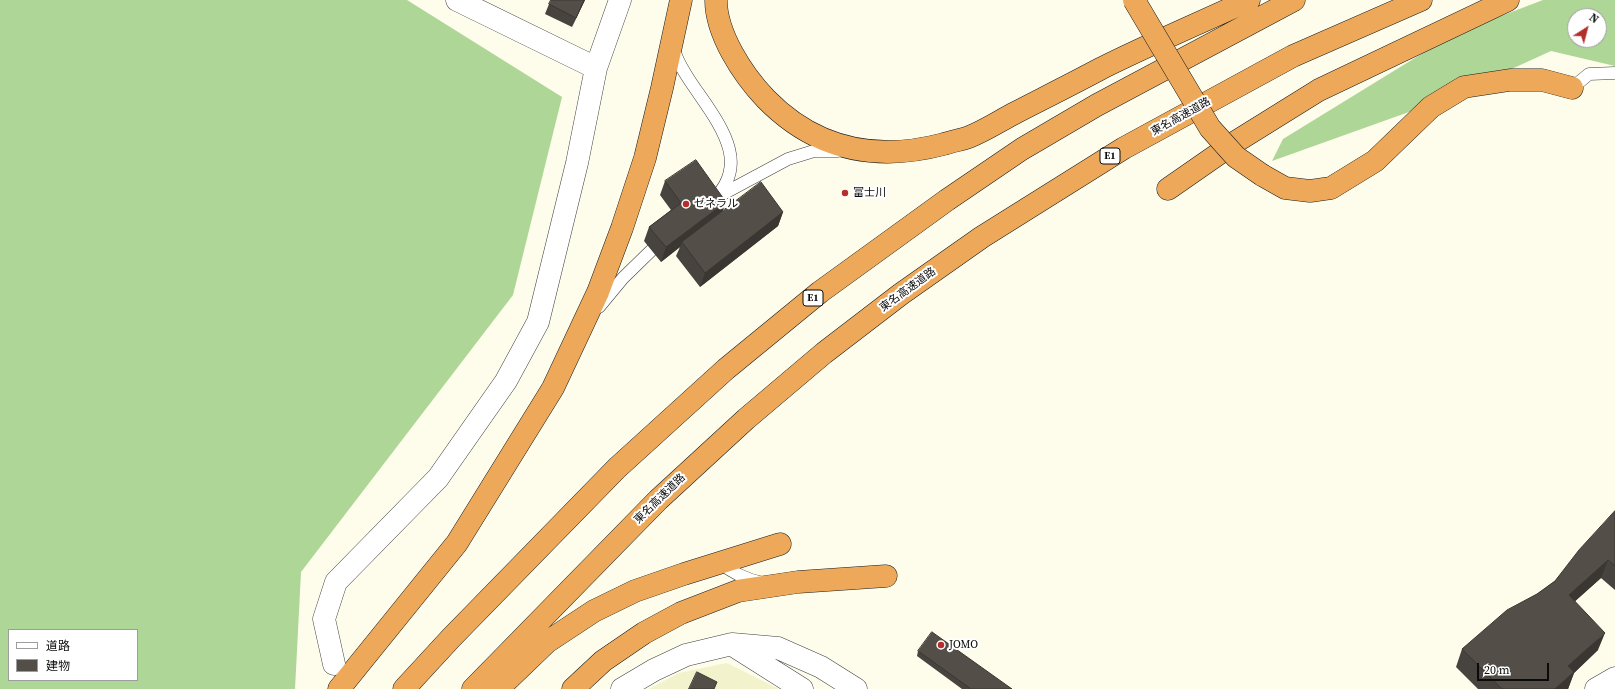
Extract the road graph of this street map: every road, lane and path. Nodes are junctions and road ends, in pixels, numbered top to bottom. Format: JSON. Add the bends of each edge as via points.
{"nodes":[{"id":1,"x":620,"y":0,"type":"edge"},
{"id":2,"x":681,"y":0,"type":"edge"},
{"id":3,"x":716,"y":0,"type":"edge"},
{"id":4,"x":1134,"y":0,"type":"edge"},
{"id":5,"x":1249,"y":0,"type":"edge"},
{"id":6,"x":1294,"y":0,"type":"edge"},
{"id":7,"x":1421,"y":0,"type":"edge"},
{"id":8,"x":1508,"y":0,"type":"edge"},
{"id":9,"x":463,"y":2,"type":"edge"},
{"id":10,"x":672,"y":36,"type":"junction"},
{"id":11,"x":596,"y":68,"type":"junction"},
{"id":12,"x":1615,"y":73,"type":"edge"},
{"id":13,"x":1572,"y":88,"type":"joint"},
{"id":14,"x":859,"y":150,"type":"junction"},
{"id":15,"x":1168,"y":189,"type":"dead end"},
{"id":16,"x":718,"y":196,"type":"junction"},
{"id":17,"x":700,"y":210,"type":"edge"},
{"id":18,"x":675,"y":230,"type":"edge"},
{"id":19,"x":578,"y":335,"type":"junction"},
{"id":20,"x":780,"y":544,"type":"dead end"},
{"id":21,"x":719,"y":563,"type":"junction"},
{"id":22,"x":886,"y":576,"type":"dead end"},
{"id":23,"x":774,"y":585,"type":"junction"},
{"id":24,"x":732,"y":644,"type":"junction"},
{"id":25,"x":334,"y":664,"type":"dead end"},
{"id":26,"x":1615,"y":678,"type":"edge"},
{"id":27,"x":339,"y":689,"type":"edge"},
{"id":28,"x":404,"y":689,"type":"edge"},
{"id":29,"x":472,"y":689,"type":"edge"},
{"id":30,"x":498,"y":689,"type":"edge"},
{"id":31,"x":573,"y":689,"type":"edge"},
{"id":32,"x":622,"y":689,"type":"edge"},
{"id":33,"x":802,"y":689,"type":"edge"},
{"id":34,"x":856,"y":689,"type":"edge"},
{"id":35,"x":1596,"y":689,"type":"edge"}],
"edges":[{"from":1,"to":11,"type":"street"},
{"from":2,"to":10,"type":"highway"},
{"from":3,"to":14,"type":"highway","via":[[716,12],[730,50],[751,83],[775,108],[803,128],[829,142]]},
{"from":4,"to":13,"type":"highway","bridge":true,"via":[[1210,128],[1236,157],[1285,188],[1310,191],[1331,188],[1376,161],[1431,107],[1464,87],[1510,80],[1542,80]]},
{"from":5,"to":14,"type":"highway","via":[[1112,63],[969,137],[933,147],[894,153]]},
{"from":6,"to":28,"type":"highway","number":"E1","via":[[1097,105],[1022,150],[947,200],[820,292],[726,369],[617,468]]},
{"from":7,"to":29,"type":"highway","name":"東名高速道路","number":"E1","via":[[1293,56],[1124,148],[988,233],[901,294],[746,419],[664,495]]},
{"from":8,"to":15,"type":"highway","via":[[1319,90],[1236,140]]},
{"from":9,"to":11,"type":"street"},
{"from":10,"to":16,"type":"lane","via":[[678,62],[722,128],[730,146],[732,164],[728,179]]},
{"from":10,"to":19,"type":"highway","via":[[645,158],[598,292]]},
{"from":11,"to":25,"type":"street","via":[[577,163],[538,322],[506,381],[438,478],[336,582],[324,619]]},
{"from":12,"to":13,"type":"lane","via":[[1589,74]]},
{"from":14,"to":16,"type":"lane","via":[[814,151],[788,159]]},
{"from":16,"to":17,"type":"lane"},
{"from":18,"to":19,"type":"lane","via":[[656,244],[623,278]]},
{"from":19,"to":27,"type":"highway","via":[[553,388],[457,543]]},
{"from":20,"to":21,"type":"highway"},
{"from":21,"to":23,"type":"lane","via":[[753,581]]},
{"from":21,"to":30,"type":"highway","via":[[635,591],[594,611],[547,642]]},
{"from":22,"to":23,"type":"highway"},
{"from":23,"to":31,"type":"highway","via":[[738,591],[681,612],[644,632],[603,661]]},
{"from":24,"to":32,"type":"street","via":[[686,655]]},
{"from":24,"to":33,"type":"street"},
{"from":24,"to":34,"type":"street","via":[[778,648],[821,667]]},
{"from":26,"to":35,"type":"street"}]}
